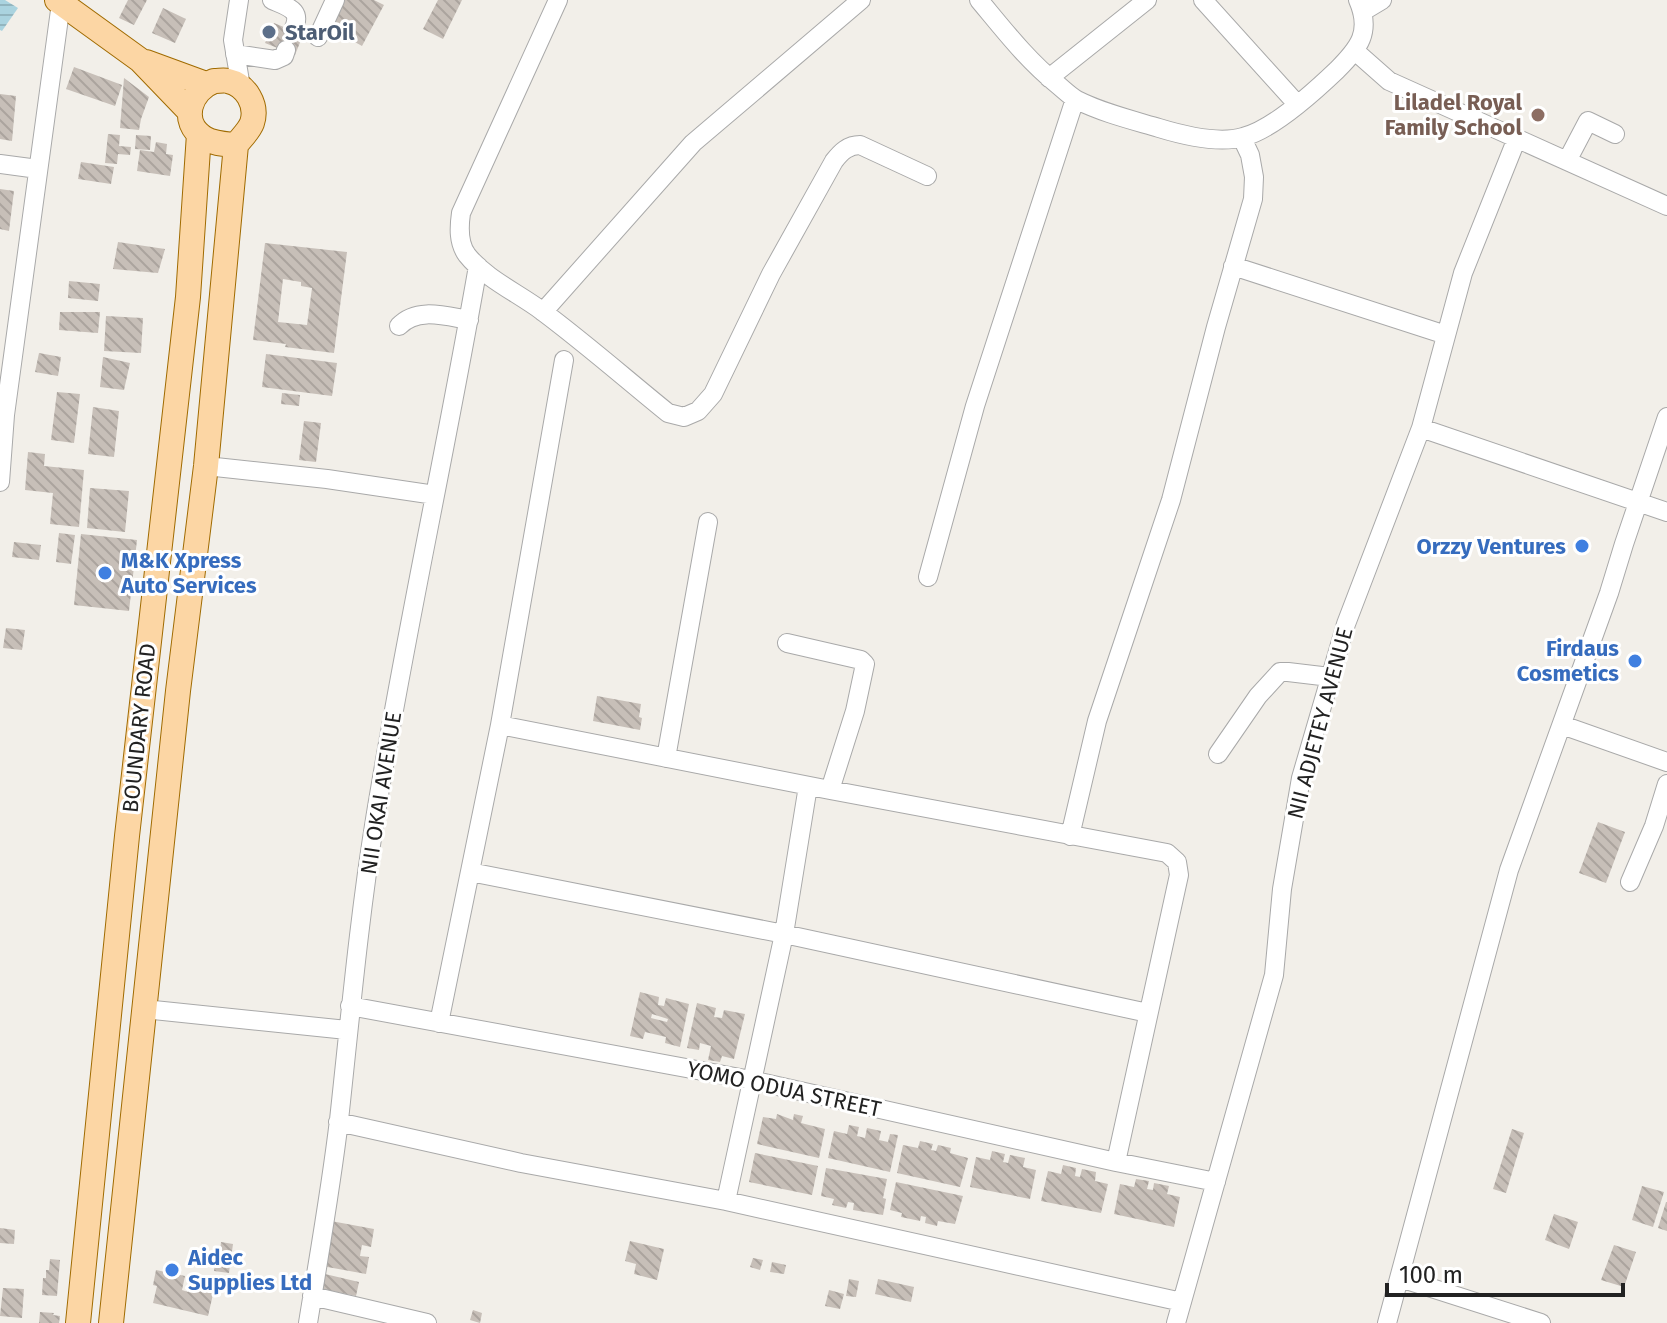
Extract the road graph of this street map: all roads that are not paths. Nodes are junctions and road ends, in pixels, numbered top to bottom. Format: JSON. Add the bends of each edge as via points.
{"nodes":[{"id":1,"x":239,"y":0,"type":"edge"},
{"id":2,"x":272,"y":0,"type":"edge"},
{"id":3,"x":335,"y":0,"type":"edge"},
{"id":4,"x":558,"y":0,"type":"edge"},
{"id":5,"x":861,"y":0,"type":"edge"},
{"id":6,"x":979,"y":0,"type":"edge"},
{"id":7,"x":1147,"y":0,"type":"edge"},
{"id":8,"x":1203,"y":0,"type":"edge"},
{"id":9,"x":1382,"y":0,"type":"edge"},
{"id":10,"x":59,"y":1,"type":"edge"},
{"id":11,"x":1360,"y":6,"type":"edge"},
{"id":12,"x":293,"y":30,"type":"dead end"},
{"id":13,"x":318,"y":37,"type":"dead end"},
{"id":14,"x":234,"y":47,"type":"junction"},
{"id":15,"x":286,"y":50,"type":"dead end"},
{"id":16,"x":1355,"y":51,"type":"junction"},
{"id":17,"x":140,"y":60,"type":"junction"},
{"id":18,"x":1049,"y":78,"type":"junction"},
{"id":19,"x":210,"y":83,"type":"junction"},
{"id":20,"x":241,"y":87,"type":"junction"},
{"id":21,"x":1075,"y":99,"type":"junction"},
{"id":22,"x":1297,"y":104,"type":"junction"},
{"id":23,"x":194,"y":123,"type":"junction"},
{"id":24,"x":1615,"y":134,"type":"dead end"},
{"id":25,"x":1242,"y":138,"type":"junction"},
{"id":26,"x":1517,"y":138,"type":"junction"},
{"id":27,"x":236,"y":145,"type":"junction"},
{"id":28,"x":1567,"y":161,"type":"junction"},
{"id":29,"x":0,"y":164,"type":"edge"},
{"id":30,"x":38,"y":169,"type":"junction"},
{"id":31,"x":927,"y":176,"type":"dead end"},
{"id":32,"x":1667,"y":206,"type":"edge"},
{"id":33,"x":478,"y":266,"type":"junction"},
{"id":34,"x":1233,"y":266,"type":"junction"},
{"id":35,"x":543,"y":312,"type":"junction"},
{"id":36,"x":469,"y":320,"type":"junction"},
{"id":37,"x":399,"y":326,"type":"dead end"},
{"id":38,"x":8,"y":332,"type":"edge"},
{"id":39,"x":1446,"y":335,"type":"junction"},
{"id":40,"x":564,"y":360,"type":"dead end"},
{"id":41,"x":1667,"y":417,"type":"edge"},
{"id":42,"x":1421,"y":428,"type":"junction"},
{"id":43,"x":206,"y":466,"type":"junction"},
{"id":44,"x":0,"y":482,"type":"edge"},
{"id":45,"x":435,"y":495,"type":"junction"},
{"id":46,"x":1637,"y":502,"type":"junction"},
{"id":47,"x":1667,"y":512,"type":"edge"},
{"id":48,"x":708,"y":522,"type":"dead end"},
{"id":49,"x":928,"y":577,"type":"dead end"},
{"id":50,"x":787,"y":643,"type":"dead end"},
{"id":51,"x":1330,"y":677,"type":"junction"},
{"id":52,"x":500,"y":725,"type":"junction"},
{"id":53,"x":1562,"y":725,"type":"junction"},
{"id":54,"x":1218,"y":754,"type":"dead end"},
{"id":55,"x":666,"y":758,"type":"junction"},
{"id":56,"x":1667,"y":762,"type":"edge"},
{"id":57,"x":1667,"y":784,"type":"edge"},
{"id":58,"x":808,"y":786,"type":"junction"},
{"id":59,"x":830,"y":790,"type":"junction"},
{"id":60,"x":1070,"y":836,"type":"junction"},
{"id":61,"x":470,"y":872,"type":"junction"},
{"id":62,"x":1630,"y":882,"type":"dead end"},
{"id":63,"x":784,"y":934,"type":"junction"},
{"id":64,"x":350,"y":1006,"type":"junction"},
{"id":65,"x":144,"y":1009,"type":"junction"},
{"id":66,"x":1148,"y":1013,"type":"junction"},
{"id":67,"x":439,"y":1023,"type":"junction"},
{"id":68,"x":347,"y":1030,"type":"junction"},
{"id":69,"x":751,"y":1080,"type":"junction"},
{"id":70,"x":338,"y":1122,"type":"junction"},
{"id":71,"x":1116,"y":1162,"type":"junction"},
{"id":72,"x":1216,"y":1182,"type":"junction"},
{"id":73,"x":726,"y":1201,"type":"junction"},
{"id":74,"x":1400,"y":1278,"type":"junction"},
{"id":75,"x":312,"y":1296,"type":"junction"},
{"id":76,"x":1182,"y":1302,"type":"junction"},
{"id":77,"x":78,"y":1323,"type":"edge"},
{"id":78,"x":111,"y":1323,"type":"edge"},
{"id":79,"x":308,"y":1323,"type":"edge"},
{"id":80,"x":427,"y":1323,"type":"edge"},
{"id":81,"x":1176,"y":1323,"type":"edge"},
{"id":82,"x":1387,"y":1323,"type":"edge"},
{"id":83,"x":1541,"y":1323,"type":"edge"}],
"edges":[{"from":1,"to":14,"type":"street"},
{"from":2,"to":12,"type":"street","via":[[293,10]]},
{"from":3,"to":13,"type":"street"},
{"from":4,"to":33,"type":"street","via":[[461,213],[462,244]]},
{"from":5,"to":35,"type":"street","via":[[693,143]]},
{"from":6,"to":18,"type":"street"},
{"from":7,"to":18,"type":"street"},
{"from":8,"to":22,"type":"street"},
{"from":9,"to":11,"type":"street"},
{"from":10,"to":17,"type":"main road"},
{"from":10,"to":30,"type":"street"},
{"from":11,"to":16,"type":"street","via":[[1361,40]]},
{"from":14,"to":15,"type":"street","via":[[275,60]]},
{"from":14,"to":19,"type":"street"},
{"from":14,"to":20,"type":"street"},
{"from":16,"to":22,"type":"street"},
{"from":16,"to":26,"type":"street","via":[[1389,81]]},
{"from":17,"to":19,"type":"main road"},
{"from":17,"to":23,"type":"main road"},
{"from":18,"to":21,"type":"street"},
{"from":19,"to":20,"type":"main road","via":[[228,81]]},
{"from":19,"to":23,"type":"main road","via":[[192,101]]},
{"from":20,"to":27,"type":"main road","via":[[249,96],[252,122]]},
{"from":21,"to":25,"type":"street","via":[[1175,133]]},
{"from":21,"to":49,"type":"street","via":[[975,406]]},
{"from":22,"to":25,"type":"street"},
{"from":23,"to":27,"type":"main road","via":[[215,143]]},
{"from":23,"to":77,"type":"main road","name":"BOUNDARY ROAD","via":[[188,297]]},
{"from":24,"to":28,"type":"street","via":[[1588,121]]},
{"from":25,"to":34,"type":"street","via":[[1254,177],[1253,199]]},
{"from":26,"to":28,"type":"street"},
{"from":26,"to":39,"type":"street","name":"NII ADJETEY AVENUE","via":[[1463,273]]},
{"from":27,"to":43,"type":"main road","name":"BOUNDARY ROAD"},
{"from":28,"to":32,"type":"street"},
{"from":29,"to":30,"type":"street"},
{"from":30,"to":38,"type":"street"},
{"from":31,"to":35,"type":"street","via":[[860,145],[842,152],[771,274],[713,394],[684,417],[668,413]]},
{"from":33,"to":35,"type":"street"},
{"from":33,"to":36,"type":"street","name":"NII OKAI AVENUE"},
{"from":34,"to":39,"type":"street"},
{"from":34,"to":60,"type":"street","via":[[1171,500],[1097,721]]},
{"from":36,"to":37,"type":"street","via":[[417,314]]},
{"from":36,"to":45,"type":"street","name":"NII OKAI AVENUE"},
{"from":38,"to":44,"type":"street"},
{"from":39,"to":42,"type":"street","name":"NII ADJETEY AVENUE"},
{"from":40,"to":52,"type":"street"},
{"from":41,"to":46,"type":"street"},
{"from":42,"to":46,"type":"street"},
{"from":42,"to":51,"type":"street","name":"NII ADJETEY AVENUE"},
{"from":43,"to":45,"type":"street"},
{"from":43,"to":65,"type":"main road","name":"BOUNDARY ROAD"},
{"from":45,"to":64,"type":"street","name":"NII OKAI AVENUE","via":[[380,791]]},
{"from":46,"to":47,"type":"street"},
{"from":46,"to":53,"type":"street"},
{"from":48,"to":55,"type":"street"},
{"from":50,"to":59,"type":"street","via":[[865,664]]},
{"from":51,"to":54,"type":"street","via":[[1280,672]]},
{"from":51,"to":72,"type":"street","name":"NII ADJETEY AVENUE","via":[[1301,778],[1274,975]]},
{"from":52,"to":55,"type":"street"},
{"from":52,"to":61,"type":"street"},
{"from":53,"to":56,"type":"street"},
{"from":53,"to":74,"type":"street","via":[[1509,870]]},
{"from":55,"to":58,"type":"street"},
{"from":57,"to":62,"type":"street"},
{"from":58,"to":59,"type":"street"},
{"from":58,"to":63,"type":"street"},
{"from":59,"to":60,"type":"street"},
{"from":60,"to":66,"type":"street","via":[[1167,853],[1177,862],[1179,875]]},
{"from":61,"to":63,"type":"street"},
{"from":61,"to":67,"type":"street"},
{"from":63,"to":66,"type":"street"},
{"from":63,"to":69,"type":"street"},
{"from":64,"to":67,"type":"street","name":"YOMO ODUA STREET"},
{"from":64,"to":68,"type":"street","name":"NII OKAI AVENUE"},
{"from":65,"to":68,"type":"street"},
{"from":65,"to":78,"type":"main road","name":"BOUNDARY ROAD"},
{"from":66,"to":71,"type":"street"},
{"from":67,"to":69,"type":"street","name":"YOMO ODUA STREET"},
{"from":68,"to":70,"type":"street","name":"NII OKAI AVENUE"},
{"from":69,"to":71,"type":"street","name":"YOMO ODUA STREET"},
{"from":69,"to":73,"type":"street"},
{"from":70,"to":73,"type":"street"},
{"from":70,"to":75,"type":"street","name":"NII OKAI AVENUE"},
{"from":71,"to":72,"type":"street","name":"YOMO ODUA STREET"},
{"from":72,"to":76,"type":"street","name":"NII ADJETEY AVENUE"},
{"from":73,"to":76,"type":"street"},
{"from":74,"to":82,"type":"street"},
{"from":74,"to":83,"type":"street"},
{"from":75,"to":79,"type":"street","name":"NII OKAI AVENUE"},
{"from":75,"to":80,"type":"street"},
{"from":76,"to":81,"type":"street","name":"NII ADJETEY AVENUE"}]}
